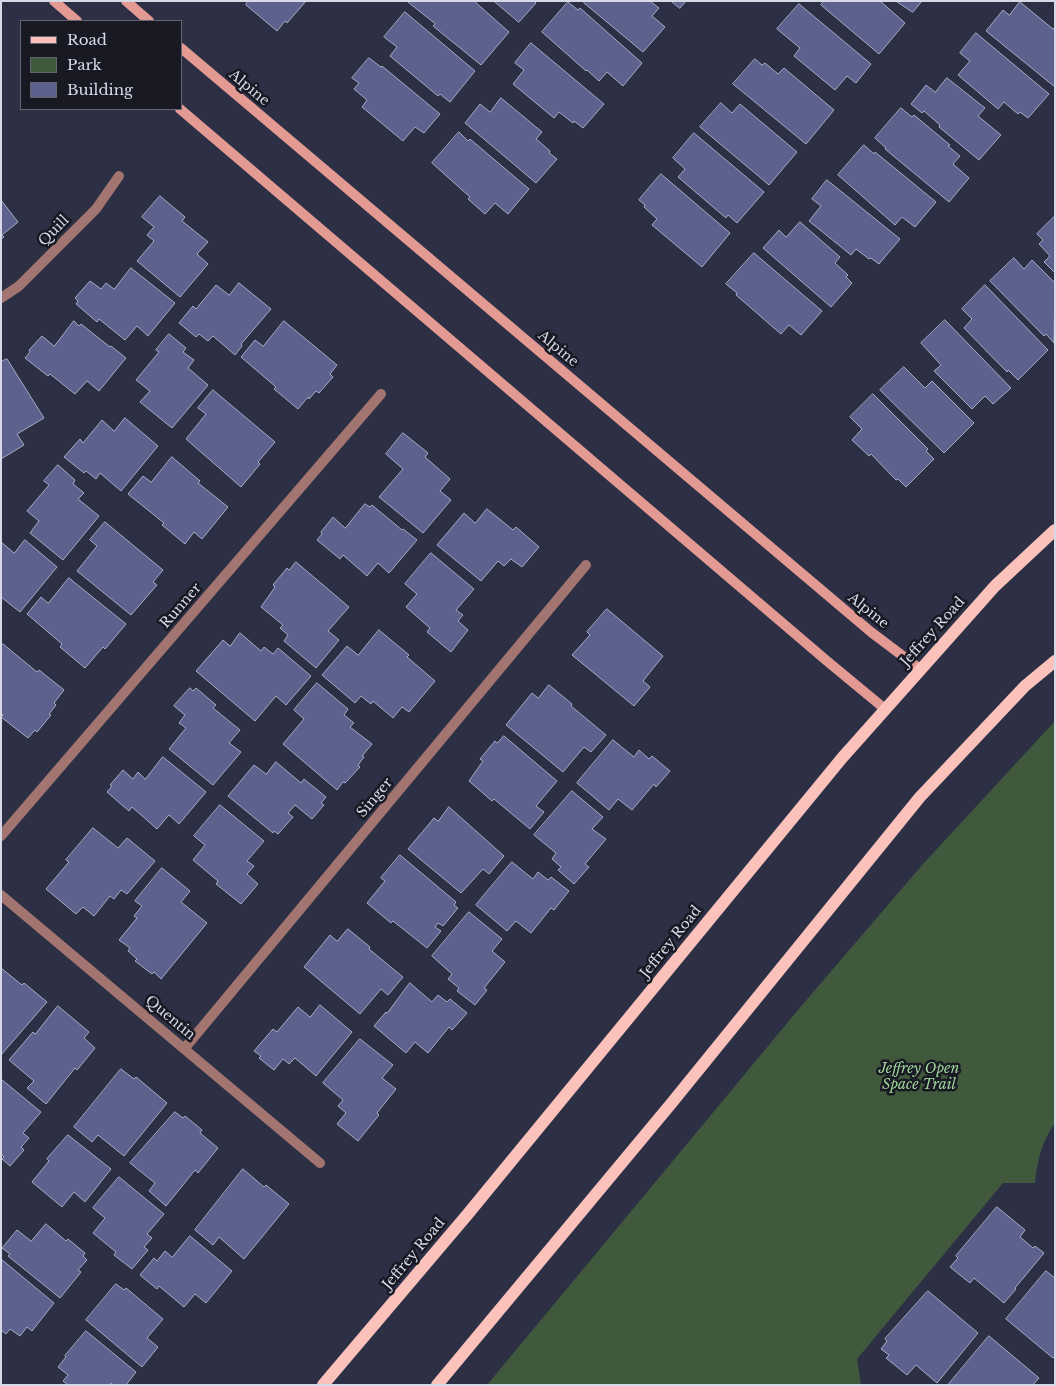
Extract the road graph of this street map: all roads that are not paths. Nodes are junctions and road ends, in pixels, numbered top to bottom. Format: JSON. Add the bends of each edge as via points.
{"nodes":[{"id":1,"x":54,"y":1,"type":"edge"},
{"id":2,"x":126,"y":1,"type":"edge"},
{"id":3,"x":76,"y":20,"type":"edge"},
{"id":4,"x":149,"y":20,"type":"edge"},
{"id":5,"x":182,"y":49,"type":"edge"},
{"id":6,"x":181,"y":110,"type":"edge"},
{"id":7,"x":119,"y":176,"type":"dead end"},
{"id":8,"x":1,"y":298,"type":"edge"},
{"id":9,"x":381,"y":394,"type":"dead end"},
{"id":10,"x":1055,"y":530,"type":"edge"},
{"id":11,"x":586,"y":565,"type":"dead end"},
{"id":12,"x":1055,"y":661,"type":"edge"},
{"id":13,"x":920,"y":668,"type":"junction"},
{"id":14,"x":885,"y":709,"type":"junction"},
{"id":15,"x":1,"y":836,"type":"edge"},
{"id":16,"x":1,"y":895,"type":"edge"},
{"id":17,"x":184,"y":1049,"type":"junction"},
{"id":18,"x":320,"y":1162,"type":"dead end"},
{"id":19,"x":324,"y":1385,"type":"edge"},
{"id":20,"x":437,"y":1385,"type":"edge"}],
"edges":[{"from":1,"to":3,"type":"street"},
{"from":2,"to":4,"type":"street"},
{"from":5,"to":13,"type":"street","name":"Alpine","via":[[870,632]]},
{"from":6,"to":14,"type":"street"},
{"from":7,"to":8,"type":"street","name":"Quill","via":[[96,209],[19,286]]},
{"from":9,"to":15,"type":"street","name":"Runner"},
{"from":10,"to":13,"type":"main road","name":"Jeffrey Road","via":[[995,586]]},
{"from":11,"to":17,"type":"street","name":"Singer"},
{"from":12,"to":20,"type":"main road","via":[[1025,686],[920,797]]},
{"from":13,"to":14,"type":"main road","name":"Jeffrey Road"},
{"from":14,"to":19,"type":"main road","name":"Jeffrey Road"},
{"from":16,"to":17,"type":"street","name":"Quentin"},
{"from":17,"to":18,"type":"street","name":"Quentin"}]}
